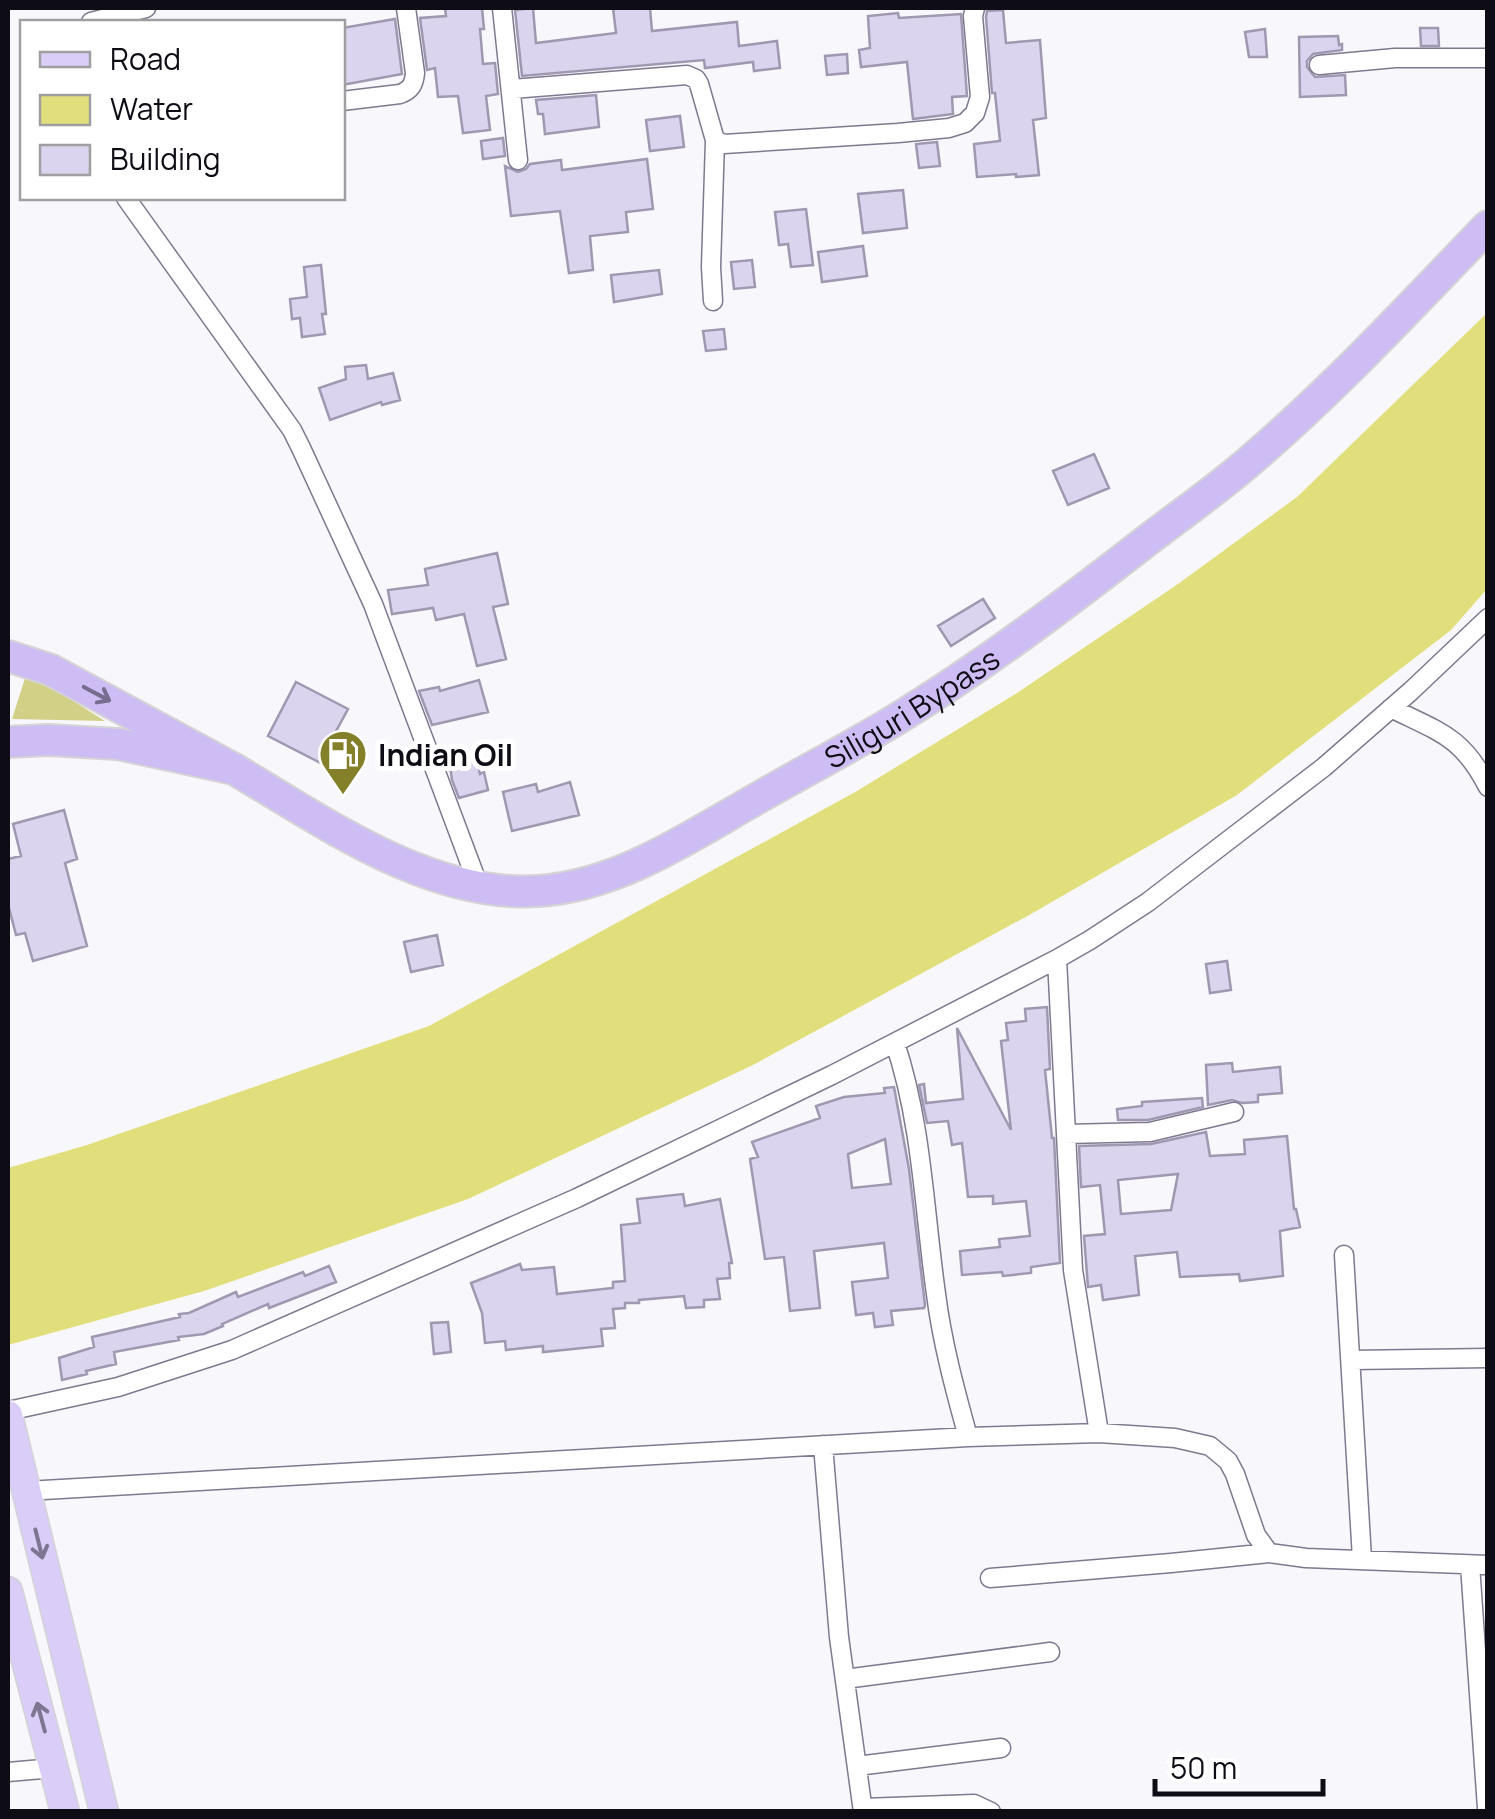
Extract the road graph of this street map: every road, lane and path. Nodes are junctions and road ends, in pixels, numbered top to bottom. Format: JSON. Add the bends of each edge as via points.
{"nodes":[{"id":1,"x":146,"y":8,"type":"edge"},
{"id":2,"x":406,"y":8,"type":"edge"},
{"id":3,"x":502,"y":8,"type":"edge"},
{"id":4,"x":975,"y":8,"type":"edge"},
{"id":5,"x":99,"y":20,"type":"edge"},
{"id":6,"x":1488,"y":58,"type":"edge"},
{"id":7,"x":1319,"y":65,"type":"dead end"},
{"id":8,"x":512,"y":90,"type":"junction"},
{"id":9,"x":345,"y":101,"type":"edge"},
{"id":10,"x":715,"y":140,"type":"junction"},
{"id":11,"x":518,"y":160,"type":"dead end"},
{"id":12,"x":127,"y":200,"type":"edge"},
{"id":13,"x":1488,"y":226,"type":"edge"},
{"id":14,"x":713,"y":301,"type":"dead end"},
{"id":15,"x":1488,"y":618,"type":"edge"},
{"id":16,"x":8,"y":656,"type":"edge"},
{"id":17,"x":1391,"y":708,"type":"junction"},
{"id":18,"x":8,"y":742,"type":"edge"},
{"id":19,"x":234,"y":769,"type":"junction"},
{"id":20,"x":1488,"y":786,"type":"edge"},
{"id":21,"x":478,"y":886,"type":"junction"},
{"id":22,"x":1056,"y":959,"type":"junction"},
{"id":23,"x":895,"y":1042,"type":"junction"},
{"id":24,"x":1234,"y":1112,"type":"dead end"},
{"id":25,"x":1066,"y":1134,"type":"junction"},
{"id":26,"x":1344,"y":1255,"type":"dead end"},
{"id":27,"x":1488,"y":1358,"type":"edge"},
{"id":28,"x":1351,"y":1360,"type":"junction"},
{"id":29,"x":8,"y":1413,"type":"edge"},
{"id":30,"x":1099,"y":1433,"type":"junction"},
{"id":31,"x":968,"y":1436,"type":"junction"},
{"id":32,"x":823,"y":1445,"type":"junction"},
{"id":33,"x":26,"y":1490,"type":"junction"},
{"id":34,"x":1270,"y":1552,"type":"junction"},
{"id":35,"x":1362,"y":1559,"type":"junction"},
{"id":36,"x":1479,"y":1565,"type":"edge"},
{"id":37,"x":990,"y":1578,"type":"dead end"},
{"id":38,"x":8,"y":1592,"type":"edge"},
{"id":39,"x":1050,"y":1652,"type":"dead end"},
{"id":40,"x":845,"y":1679,"type":"junction"},
{"id":41,"x":1001,"y":1748,"type":"dead end"},
{"id":42,"x":857,"y":1766,"type":"junction"},
{"id":43,"x":54,"y":1768,"type":"junction"},
{"id":44,"x":8,"y":1772,"type":"edge"},
{"id":45,"x":1486,"y":1808,"type":"edge"},
{"id":46,"x":863,"y":1810,"type":"edge"},
{"id":47,"x":65,"y":1812,"type":"edge"},
{"id":48,"x":104,"y":1812,"type":"edge"},
{"id":49,"x":991,"y":1812,"type":"edge"}],
"edges":[{"from":1,"to":5,"type":"street"},
{"from":2,"to":9,"type":"street","via":[[414,83],[400,94]]},
{"from":3,"to":8,"type":"street"},
{"from":4,"to":10,"type":"street","via":[[980,97],[965,123],[898,134]]},
{"from":6,"to":7,"type":"street"},
{"from":8,"to":10,"type":"street","via":[[687,75],[699,84]]},
{"from":8,"to":11,"type":"street"},
{"from":10,"to":14,"type":"street"},
{"from":12,"to":21,"type":"street","via":[[292,430],[373,604]]},
{"from":13,"to":21,"type":"highway","name":"Siliguri Bypass","via":[[1250,462],[958,679],[626,868],[587,884],[537,891]]},
{"from":15,"to":17,"type":"street"},
{"from":16,"to":19,"type":"highway","name":"Siliguri Bypass","one_way":true,"via":[[52,670]]},
{"from":17,"to":20,"type":"street","via":[[1466,750]]},
{"from":17,"to":22,"type":"street","via":[[1190,871]]},
{"from":18,"to":19,"type":"highway","via":[[118,744]]},
{"from":19,"to":21,"type":"highway","name":"Siliguri Bypass","via":[[396,860]]},
{"from":22,"to":23,"type":"street"},
{"from":22,"to":25,"type":"street"},
{"from":23,"to":29,"type":"street","via":[[577,1198],[232,1350]]},
{"from":23,"to":31,"type":"street","via":[[909,1084],[936,1295]]},
{"from":24,"to":25,"type":"street","via":[[1150,1132]]},
{"from":25,"to":30,"type":"street","via":[[1073,1270]]},
{"from":26,"to":28,"type":"street"},
{"from":27,"to":28,"type":"street"},
{"from":28,"to":35,"type":"street"},
{"from":29,"to":33,"type":"main road"},
{"from":30,"to":31,"type":"street"},
{"from":30,"to":34,"type":"street","via":[[1210,1446],[1228,1461],[1256,1535]]},
{"from":31,"to":32,"type":"street"},
{"from":32,"to":33,"type":"street"},
{"from":32,"to":40,"type":"street"},
{"from":33,"to":48,"type":"main road","one_way":true},
{"from":34,"to":35,"type":"street"},
{"from":34,"to":37,"type":"street"},
{"from":35,"to":36,"type":"street"},
{"from":36,"to":45,"type":"street"},
{"from":43,"to":38,"type":"main road","one_way":true},
{"from":39,"to":40,"type":"street"},
{"from":40,"to":42,"type":"street"},
{"from":41,"to":42,"type":"street"},
{"from":42,"to":46,"type":"street"},
{"from":43,"to":44,"type":"street"},
{"from":43,"to":47,"type":"main road"},
{"from":46,"to":49,"type":"street","via":[[974,1804]]}]}
